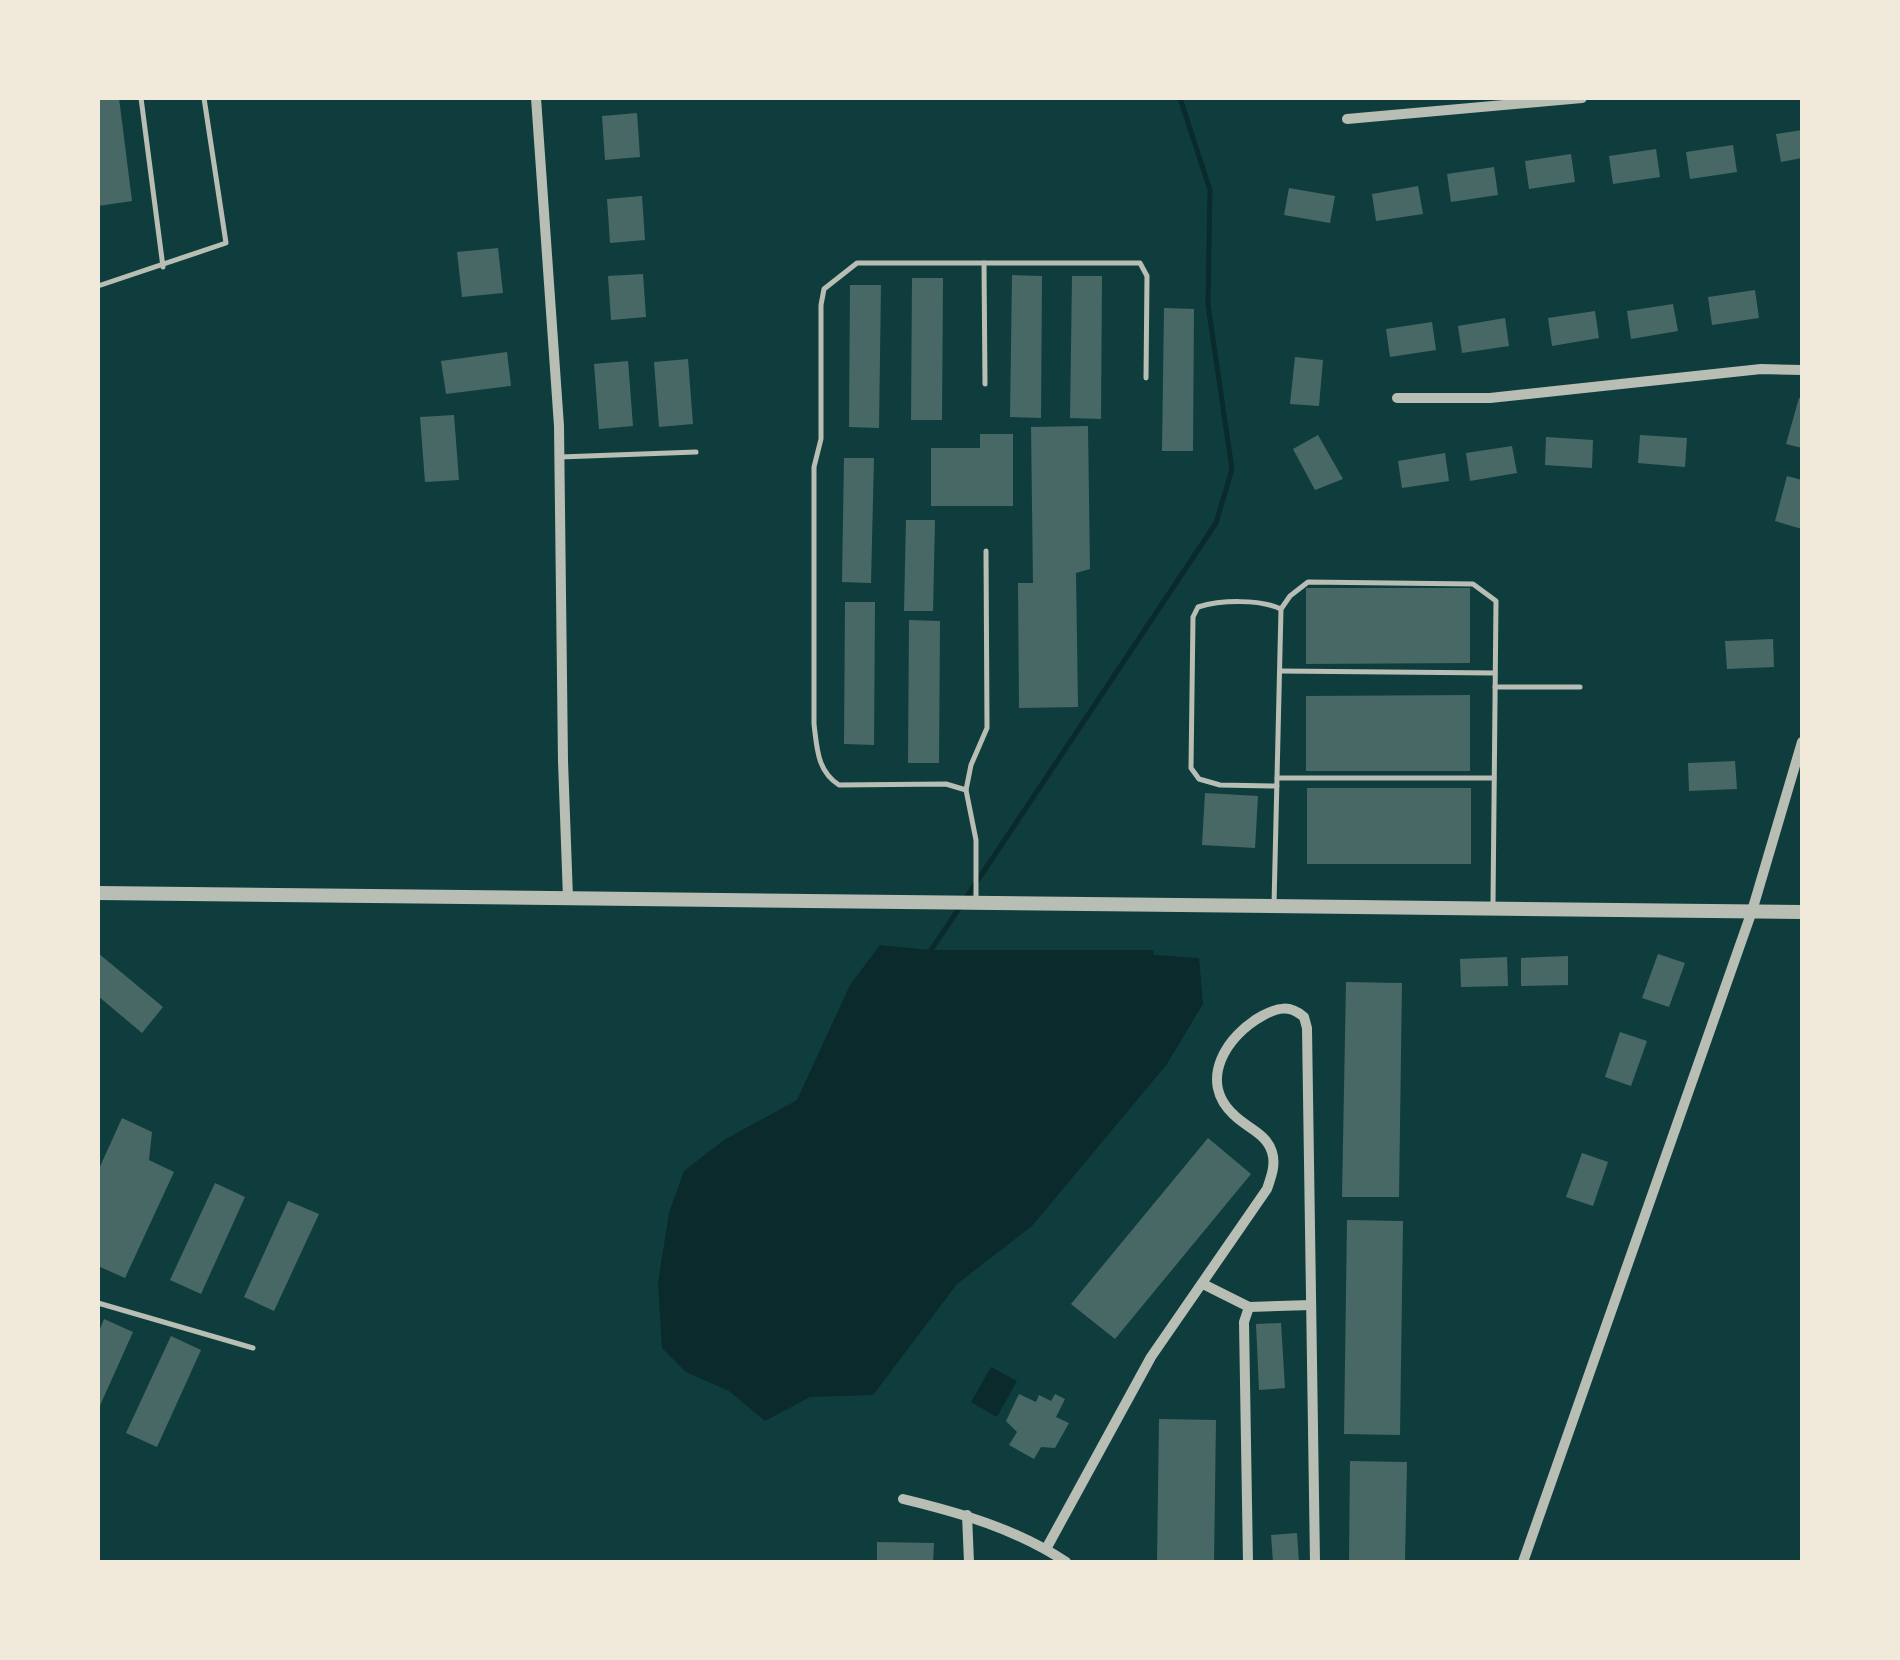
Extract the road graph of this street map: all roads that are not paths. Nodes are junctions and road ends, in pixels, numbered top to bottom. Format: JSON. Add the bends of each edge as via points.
{"nodes":[{"id":1,"x":140,"y":98,"type":"edge"},
{"id":2,"x":204,"y":98,"type":"edge"},
{"id":3,"x":536,"y":98,"type":"edge"},
{"id":4,"x":1582,"y":98,"type":"edge"},
{"id":5,"x":1346,"y":119,"type":"dead end"},
{"id":6,"x":984,"y":263,"type":"junction"},
{"id":7,"x":163,"y":266,"type":"junction"},
{"id":8,"x":98,"y":286,"type":"edge"},
{"id":9,"x":1802,"y":370,"type":"edge"},
{"id":10,"x":1146,"y":378,"type":"dead end"},
{"id":11,"x":986,"y":384,"type":"dead end"},
{"id":12,"x":1397,"y":398,"type":"dead end"},
{"id":13,"x":696,"y":452,"type":"dead end"},
{"id":14,"x":560,"y":457,"type":"junction"},
{"id":15,"x":986,"y":550,"type":"dead end"},
{"id":16,"x":1281,"y":609,"type":"junction"},
{"id":17,"x":1280,"y":670,"type":"junction"},
{"id":18,"x":1496,"y":673,"type":"junction"},
{"id":19,"x":1496,"y":687,"type":"junction"},
{"id":20,"x":1580,"y":687,"type":"dead end"},
{"id":21,"x":1802,"y":742,"type":"edge"},
{"id":22,"x":1278,"y":778,"type":"junction"},
{"id":23,"x":1494,"y":778,"type":"junction"},
{"id":24,"x":1277,"y":786,"type":"junction"},
{"id":25,"x":966,"y":790,"type":"junction"},
{"id":26,"x":98,"y":893,"type":"edge"},
{"id":27,"x":568,"y":898,"type":"junction"},
{"id":28,"x":976,"y":903,"type":"junction"},
{"id":29,"x":1274,"y":906,"type":"junction"},
{"id":30,"x":1493,"y":908,"type":"junction"},
{"id":31,"x":1752,"y":911,"type":"junction"},
{"id":32,"x":1802,"y":912,"type":"edge"},
{"id":33,"x":1203,"y":1284,"type":"junction"},
{"id":34,"x":98,"y":1303,"type":"edge"},
{"id":35,"x":1249,"y":1306,"type":"junction"},
{"id":36,"x":1311,"y":1306,"type":"junction"},
{"id":37,"x":253,"y":1348,"type":"dead end"},
{"id":38,"x":904,"y":1499,"type":"dead end"},
{"id":39,"x":967,"y":1515,"type":"junction"},
{"id":40,"x":1046,"y":1549,"type":"junction"},
{"id":41,"x":968,"y":1562,"type":"edge"},
{"id":42,"x":1066,"y":1562,"type":"edge"},
{"id":43,"x":1248,"y":1562,"type":"edge"},
{"id":44,"x":1315,"y":1562,"type":"edge"},
{"id":45,"x":1523,"y":1562,"type":"edge"}],
"edges":[{"from":1,"to":7,"type":"lane"},
{"from":2,"to":7,"type":"lane","via":[[226,243]]},
{"from":3,"to":14,"type":"street"},
{"from":4,"to":5,"type":"street"},
{"from":6,"to":10,"type":"lane","via":[[1140,263],[1147,276]]},
{"from":6,"to":11,"type":"lane"},
{"from":6,"to":25,"type":"lane","via":[[857,263],[824,289],[814,467],[814,724],[827,777],[840,784],[946,784]]},
{"from":7,"to":8,"type":"lane"},
{"from":9,"to":12,"type":"street","via":[[1490,398]]},
{"from":13,"to":14,"type":"lane"},
{"from":14,"to":27,"type":"street"},
{"from":15,"to":25,"type":"lane","via":[[987,728]]},
{"from":16,"to":17,"type":"lane"},
{"from":16,"to":18,"type":"lane","via":[[1308,582],[1474,584],[1496,601]]},
{"from":16,"to":24,"type":"lane","via":[[1212,603],[1193,616],[1191,768],[1198,779],[1220,785]]},
{"from":17,"to":18,"type":"lane"},
{"from":17,"to":22,"type":"lane"},
{"from":18,"to":19,"type":"lane"},
{"from":19,"to":20,"type":"lane"},
{"from":19,"to":23,"type":"lane"},
{"from":21,"to":31,"type":"street"},
{"from":22,"to":23,"type":"lane"},
{"from":22,"to":24,"type":"lane"},
{"from":23,"to":30,"type":"lane"},
{"from":24,"to":29,"type":"lane"},
{"from":25,"to":28,"type":"lane","via":[[976,840]]},
{"from":26,"to":27,"type":"street"},
{"from":27,"to":28,"type":"street"},
{"from":28,"to":29,"type":"street"},
{"from":29,"to":30,"type":"street"},
{"from":30,"to":31,"type":"street"},
{"from":31,"to":32,"type":"street"},
{"from":31,"to":45,"type":"street"},
{"from":33,"to":35,"type":"street"},
{"from":33,"to":36,"type":"street","via":[[1267,1190],[1274,1169],[1264,1137],[1222,1099],[1218,1062],[1247,1024],[1287,1008],[1304,1017],[1307,1028]]},
{"from":33,"to":40,"type":"street","via":[[1151,1357]]},
{"from":34,"to":37,"type":"lane"},
{"from":35,"to":36,"type":"street"},
{"from":35,"to":43,"type":"street"},
{"from":36,"to":44,"type":"street"},
{"from":38,"to":39,"type":"street"},
{"from":39,"to":40,"type":"street"},
{"from":39,"to":41,"type":"street"},
{"from":40,"to":42,"type":"street"}]}
